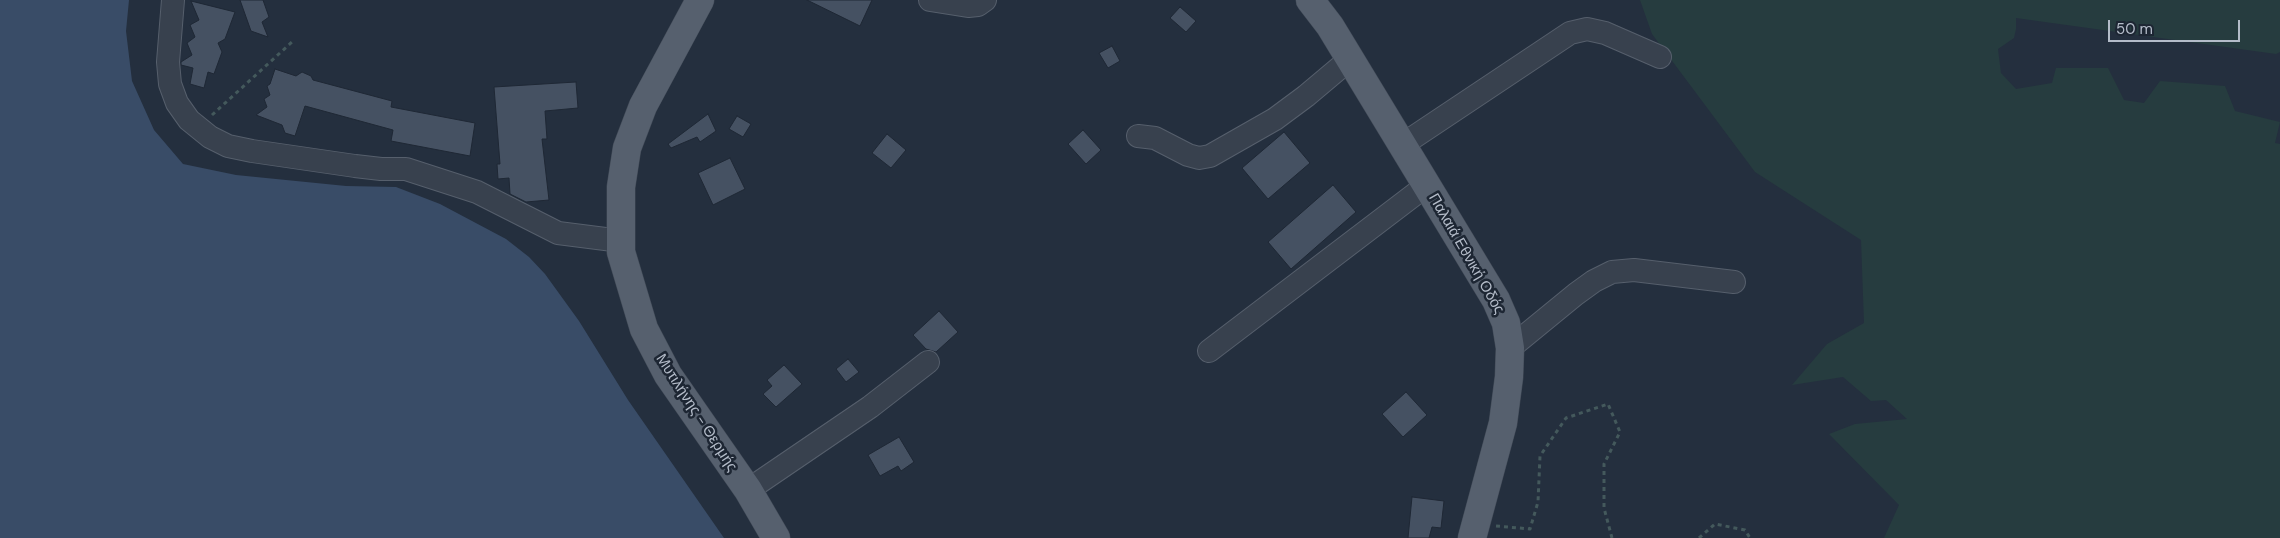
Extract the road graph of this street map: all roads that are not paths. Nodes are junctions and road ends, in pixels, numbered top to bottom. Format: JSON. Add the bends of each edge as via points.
{"nodes":[{"id":1,"x":173,"y":0,"type":"edge"},
{"id":2,"x":700,"y":0,"type":"edge"},
{"id":3,"x":930,"y":0,"type":"edge"},
{"id":4,"x":985,"y":0,"type":"edge"},
{"id":5,"x":1310,"y":0,"type":"edge"},
{"id":6,"x":1660,"y":57,"type":"dead end"},
{"id":7,"x":1350,"y":59,"type":"junction"},
{"id":8,"x":1138,"y":136,"type":"dead end"},
{"id":9,"x":1402,"y":146,"type":"junction"},
{"id":10,"x":1426,"y":185,"type":"junction"},
{"id":11,"x":621,"y":240,"type":"junction"},
{"id":12,"x":1734,"y":282,"type":"dead end"},
{"id":13,"x":1510,"y":348,"type":"junction"},
{"id":14,"x":1209,"y":351,"type":"dead end"},
{"id":15,"x":928,"y":362,"type":"dead end"},
{"id":16,"x":748,"y":490,"type":"junction"},
{"id":17,"x":1475,"y":531,"type":"edge"},
{"id":18,"x":776,"y":538,"type":"edge"}],
"edges":[{"from":1,"to":11,"type":"street","via":[[168,62],[170,84],[189,120],[210,137],[228,146],[364,167],[406,169],[478,192],[558,233]]},
{"from":2,"to":11,"type":"main road","name":"Μυτιλήνης - Θερμής","via":[[643,106],[628,148],[621,186]]},
{"from":3,"to":4,"type":"street","via":[[968,6]]},
{"from":5,"to":7,"type":"main road","name":"Παλαιά Εθνική Οδός"},
{"from":6,"to":9,"type":"street","via":[[1605,33],[1587,29],[1570,33]]},
{"from":7,"to":8,"type":"street","via":[[1275,119],[1210,156],[1199,158],[1155,138]]},
{"from":7,"to":9,"type":"main road","name":"Παλαιά Εθνική Οδός"},
{"from":9,"to":10,"type":"main road","name":"Παλαιά Εθνική Οδός"},
{"from":10,"to":13,"type":"main road","name":"Παλαιά Εθνική Οδός","via":[[1496,300],[1506,323]]},
{"from":10,"to":14,"type":"street"},
{"from":11,"to":16,"type":"main road","name":"Μυτιλήνης - Θερμής","via":[[630,290],[644,329],[668,375]]},
{"from":12,"to":13,"type":"street","via":[[1634,270],[1612,272],[1576,294]]},
{"from":13,"to":17,"type":"main road","name":"Παλαιά Εθνική Οδός","via":[[1503,423]]},
{"from":15,"to":16,"type":"street"},
{"from":16,"to":18,"type":"main road","name":"Μυτιλήνης - Θερμής"}]}
